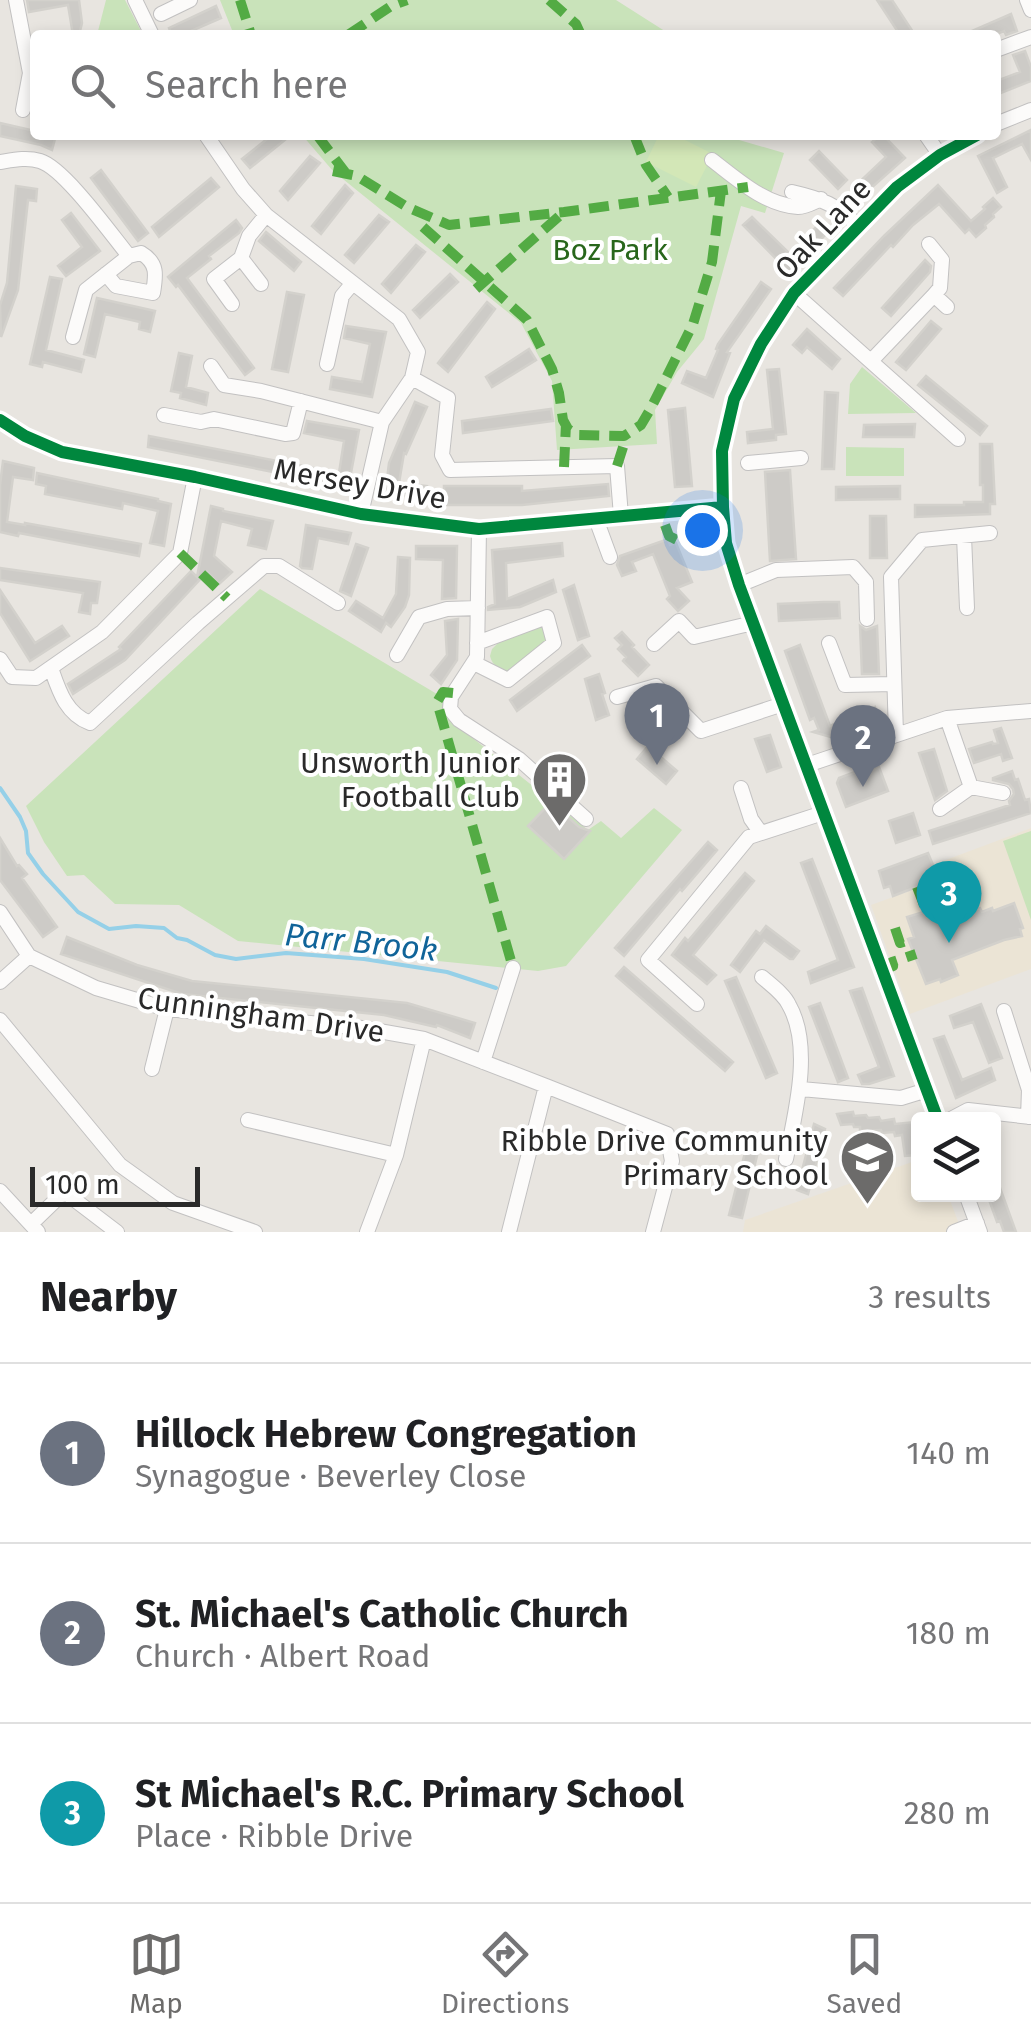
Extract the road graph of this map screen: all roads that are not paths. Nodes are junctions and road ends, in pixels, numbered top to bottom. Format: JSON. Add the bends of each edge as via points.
{"nodes":[{"id":1,"x":16,"y":0,"type":"edge"},
{"id":2,"x":135,"y":0,"type":"edge"},
{"id":3,"x":190,"y":0,"type":"edge"},
{"id":4,"x":1027,"y":0,"type":"edge"},
{"id":5,"x":163,"y":7,"type":"edge"},
{"id":6,"x":1031,"y":10,"type":"edge"},
{"id":7,"x":148,"y":28,"type":"edge"},
{"id":8,"x":1031,"y":37,"type":"edge"},
{"id":9,"x":1001,"y":48,"type":"edge"},
{"id":10,"x":23,"y":110,"type":"dead end"},
{"id":11,"x":1031,"y":110,"type":"edge"},
{"id":12,"x":1001,"y":122,"type":"edge"},
{"id":13,"x":210,"y":140,"type":"edge"},
{"id":14,"x":930,"y":140,"type":"edge"},
{"id":15,"x":968,"y":140,"type":"edge"},
{"id":16,"x":940,"y":155,"type":"junction"},
{"id":17,"x":712,"y":160,"type":"dead end"},
{"id":18,"x":0,"y":162,"type":"edge"},
{"id":19,"x":792,"y":192,"type":"dead end"},
{"id":20,"x":821,"y":199,"type":"junction"},
{"id":21,"x":266,"y":215,"type":"junction"},
{"id":22,"x":860,"y":226,"type":"junction"},
{"id":23,"x":929,"y":244,"type":"dead end"},
{"id":24,"x":129,"y":256,"type":"junction"},
{"id":25,"x":241,"y":258,"type":"junction"},
{"id":26,"x":106,"y":274,"type":"junction"},
{"id":27,"x":261,"y":284,"type":"dead end"},
{"id":28,"x":352,"y":284,"type":"junction"},
{"id":29,"x":794,"y":293,"type":"junction"},
{"id":30,"x":934,"y":295,"type":"junction"},
{"id":31,"x":232,"y":304,"type":"dead end"},
{"id":32,"x":948,"y":307,"type":"dead end"},
{"id":33,"x":73,"y":337,"type":"dead end"},
{"id":34,"x":871,"y":361,"type":"junction"},
{"id":35,"x":327,"y":364,"type":"dead end"},
{"id":36,"x":211,"y":366,"type":"dead end"},
{"id":37,"x":412,"y":378,"type":"junction"},
{"id":38,"x":301,"y":401,"type":"junction"},
{"id":39,"x":164,"y":415,"type":"dead end"},
{"id":40,"x":0,"y":420,"type":"edge"},
{"id":41,"x":382,"y":422,"type":"junction"},
{"id":42,"x":958,"y":438,"type":"dead end"},
{"id":43,"x":801,"y":458,"type":"dead end"},
{"id":44,"x":748,"y":463,"type":"dead end"},
{"id":45,"x":195,"y":477,"type":"junction"},
{"id":46,"x":722,"y":507,"type":"junction"},
{"id":47,"x":361,"y":514,"type":"junction"},
{"id":48,"x":621,"y":516,"type":"junction"},
{"id":49,"x":596,"y":518,"type":"junction"},
{"id":50,"x":479,"y":529,"type":"junction"},
{"id":51,"x":990,"y":533,"type":"dead end"},
{"id":52,"x":964,"y":536,"type":"junction"},
{"id":53,"x":610,"y":557,"type":"dead end"},
{"id":54,"x":739,"y":585,"type":"junction"},
{"id":55,"x":338,"y":602,"type":"dead end"},
{"id":56,"x":478,"y":608,"type":"junction"},
{"id":57,"x":967,"y":608,"type":"dead end"},
{"id":58,"x":867,"y":619,"type":"dead end"},
{"id":59,"x":753,"y":623,"type":"junction"},
{"id":60,"x":478,"y":642,"type":"junction"},
{"id":61,"x":829,"y":643,"type":"dead end"},
{"id":62,"x":654,"y":644,"type":"dead end"},
{"id":63,"x":397,"y":655,"type":"dead end"},
{"id":64,"x":0,"y":658,"type":"edge"},
{"id":65,"x":474,"y":663,"type":"junction"},
{"id":66,"x":50,"y":668,"type":"junction"},
{"id":67,"x":894,"y":684,"type":"junction"},
{"id":68,"x":618,"y":697,"type":"dead end"},
{"id":69,"x":783,"y":704,"type":"junction"},
{"id":70,"x":1031,"y":711,"type":"edge"},
{"id":71,"x":947,"y":718,"type":"junction"},
{"id":72,"x":896,"y":734,"type":"junction"},
{"id":73,"x":807,"y":766,"type":"junction"},
{"id":74,"x":971,"y":787,"type":"junction"},
{"id":75,"x":740,"y":788,"type":"dead end"},
{"id":76,"x":1003,"y":793,"type":"dead end"},
{"id":77,"x":940,"y":809,"type":"dead end"},
{"id":78,"x":823,"y":813,"type":"junction"},
{"id":79,"x":586,"y":819,"type":"dead end"},
{"id":80,"x":761,"y":833,"type":"junction"},
{"id":81,"x":0,"y":912,"type":"edge"},
{"id":82,"x":29,"y":956,"type":"junction"},
{"id":83,"x":513,"y":968,"type":"dead end"},
{"id":84,"x":762,"y":977,"type":"dead end"},
{"id":85,"x":0,"y":982,"type":"edge"},
{"id":86,"x":697,"y":1004,"type":"dead end"},
{"id":87,"x":167,"y":1009,"type":"junction"},
{"id":88,"x":1004,"y":1011,"type":"dead end"},
{"id":89,"x":0,"y":1020,"type":"edge"},
{"id":90,"x":424,"y":1039,"type":"junction"},
{"id":91,"x":483,"y":1062,"type":"junction"},
{"id":92,"x":152,"y":1068,"type":"dead end"},
{"id":93,"x":546,"y":1086,"type":"junction"},
{"id":94,"x":801,"y":1089,"type":"junction"},
{"id":95,"x":927,"y":1090,"type":"junction"},
{"id":96,"x":935,"y":1112,"type":"edge"},
{"id":97,"x":1001,"y":1114,"type":"edge"},
{"id":98,"x":1030,"y":1117,"type":"edge"},
{"id":99,"x":248,"y":1120,"type":"dead end"},
{"id":100,"x":396,"y":1155,"type":"junction"},
{"id":101,"x":786,"y":1159,"type":"dead end"},
{"id":102,"x":0,"y":1191,"type":"edge"},
{"id":103,"x":969,"y":1202,"type":"edge"},
{"id":104,"x":979,"y":1228,"type":"edge"},
{"id":105,"x":34,"y":1229,"type":"edge"},
{"id":106,"x":117,"y":1232,"type":"edge"},
{"id":107,"x":255,"y":1232,"type":"edge"},
{"id":108,"x":367,"y":1232,"type":"edge"},
{"id":109,"x":509,"y":1232,"type":"edge"},
{"id":110,"x":653,"y":1232,"type":"edge"},
{"id":111,"x":954,"y":1232,"type":"edge"}],
"edges":[{"from":1,"to":10,"type":"street","via":[[30,73]]},
{"from":2,"to":7,"type":"street"},
{"from":3,"to":5,"type":"street"},
{"from":4,"to":6,"type":"street"},
{"from":5,"to":7,"type":"street"},
{"from":8,"to":9,"type":"street"},
{"from":11,"to":12,"type":"street"},
{"from":13,"to":21,"type":"street"},
{"from":14,"to":16,"type":"street"},
{"from":15,"to":16,"type":"street","name":"Oak Lane"},
{"from":16,"to":22,"type":"street","name":"Oak Lane"},
{"from":17,"to":20,"type":"street","via":[[774,202],[802,207]]},
{"from":18,"to":24,"type":"street","via":[[42,161],[58,172]]},
{"from":19,"to":20,"type":"street"},
{"from":20,"to":22,"type":"street"},
{"from":21,"to":25,"type":"street"},
{"from":21,"to":28,"type":"street"},
{"from":22,"to":29,"type":"street","name":"Oak Lane"},
{"from":23,"to":30,"type":"street","via":[[942,260]]},
{"from":24,"to":26,"type":"street"},
{"from":24,"to":26,"type":"street","via":[[150,258],[153,292],[116,286]]},
{"from":25,"to":27,"type":"street"},
{"from":25,"to":31,"type":"street","via":[[214,279]]},
{"from":26,"to":33,"type":"street","via":[[86,290]]},
{"from":28,"to":35,"type":"street","via":[[342,296]]},
{"from":28,"to":37,"type":"street","via":[[399,319],[418,352]]},
{"from":29,"to":34,"type":"street"},
{"from":29,"to":46,"type":"street","name":"Oak Lane","via":[[734,399],[722,452]]},
{"from":30,"to":32,"type":"street"},
{"from":30,"to":34,"type":"street"},
{"from":34,"to":42,"type":"street"},
{"from":36,"to":38,"type":"street","via":[[224,385]]},
{"from":37,"to":41,"type":"street"},
{"from":37,"to":48,"type":"street","via":[[448,398],[442,456],[450,470],[617,466]]},
{"from":38,"to":39,"type":"street","via":[[293,433],[286,434]]},
{"from":38,"to":41,"type":"street"},
{"from":40,"to":45,"type":"street","name":"Mersey Drive","via":[[62,452]]},
{"from":41,"to":47,"type":"street"},
{"from":43,"to":44,"type":"street"},
{"from":45,"to":47,"type":"street","name":"Mersey Drive"},
{"from":45,"to":66,"type":"street","via":[[180,553],[102,632]]},
{"from":46,"to":48,"type":"street","name":"Mersey Drive"},
{"from":46,"to":54,"type":"street","name":"Oak Lane"},
{"from":47,"to":50,"type":"street","name":"Mersey Drive"},
{"from":48,"to":49,"type":"street","name":"Mersey Drive"},
{"from":49,"to":50,"type":"street","name":"Mersey Drive"},
{"from":49,"to":53,"type":"street"},
{"from":50,"to":56,"type":"street"},
{"from":51,"to":52,"type":"street"},
{"from":52,"to":57,"type":"street"},
{"from":52,"to":67,"type":"street","via":[[922,540],[891,576]]},
{"from":54,"to":58,"type":"street","via":[[776,570],[853,567],[866,582]]},
{"from":54,"to":59,"type":"street","name":"Oak Lane"},
{"from":55,"to":66,"type":"street","via":[[279,566],[264,566],[90,723],[64,702]]},
{"from":56,"to":60,"type":"street"},
{"from":56,"to":63,"type":"street","via":[[419,616]]},
{"from":59,"to":62,"type":"street","via":[[694,637],[679,621]]},
{"from":59,"to":69,"type":"street","name":"Oak Lane"},
{"from":60,"to":65,"type":"street"},
{"from":60,"to":65,"type":"street","via":[[547,617],[554,643],[508,680]]},
{"from":61,"to":67,"type":"street","via":[[845,686]]},
{"from":64,"to":66,"type":"street","via":[[12,678],[36,678]]},
{"from":65,"to":79,"type":"street","via":[[450,709]]},
{"from":67,"to":72,"type":"street"},
{"from":68,"to":69,"type":"street","via":[[656,686],[702,731]]},
{"from":69,"to":73,"type":"street","name":"Oak Lane"},
{"from":70,"to":71,"type":"street"},
{"from":71,"to":72,"type":"street"},
{"from":71,"to":74,"type":"street"},
{"from":72,"to":73,"type":"street"},
{"from":73,"to":78,"type":"street","name":"Oak Lane"},
{"from":74,"to":76,"type":"street"},
{"from":74,"to":77,"type":"street"},
{"from":75,"to":80,"type":"street"},
{"from":78,"to":80,"type":"street"},
{"from":78,"to":95,"type":"street","name":"Oak Lane"},
{"from":80,"to":86,"type":"street","via":[[749,837],[648,960]]},
{"from":81,"to":82,"type":"street"},
{"from":82,"to":85,"type":"street"},
{"from":82,"to":87,"type":"street","name":"Cunningham Drive","via":[[96,988]]},
{"from":83,"to":91,"type":"street"},
{"from":84,"to":94,"type":"street","via":[[788,1001],[796,1022]]},
{"from":87,"to":90,"type":"street","name":"Cunningham Drive"},
{"from":87,"to":92,"type":"street"},
{"from":88,"to":98,"type":"street"},
{"from":89,"to":107,"type":"street","via":[[120,1165],[172,1203]]},
{"from":90,"to":91,"type":"street","name":"Cunningham Drive"},
{"from":90,"to":100,"type":"street"},
{"from":91,"to":93,"type":"street","name":"Cunningham Drive"},
{"from":93,"to":109,"type":"street"},
{"from":93,"to":110,"type":"street","name":"Cunningham Drive","via":[[667,1134],[672,1161]]},
{"from":94,"to":95,"type":"street","via":[[901,1098]]},
{"from":94,"to":101,"type":"street"},
{"from":95,"to":96,"type":"street","name":"Oak Lane"},
{"from":97,"to":98,"type":"street"},
{"from":99,"to":100,"type":"street"},
{"from":100,"to":108,"type":"street"},
{"from":102,"to":105,"type":"street"},
{"from":103,"to":104,"type":"street"},
{"from":104,"to":111,"type":"street"},
{"from":105,"to":106,"type":"street","via":[[67,1194]]}]}
